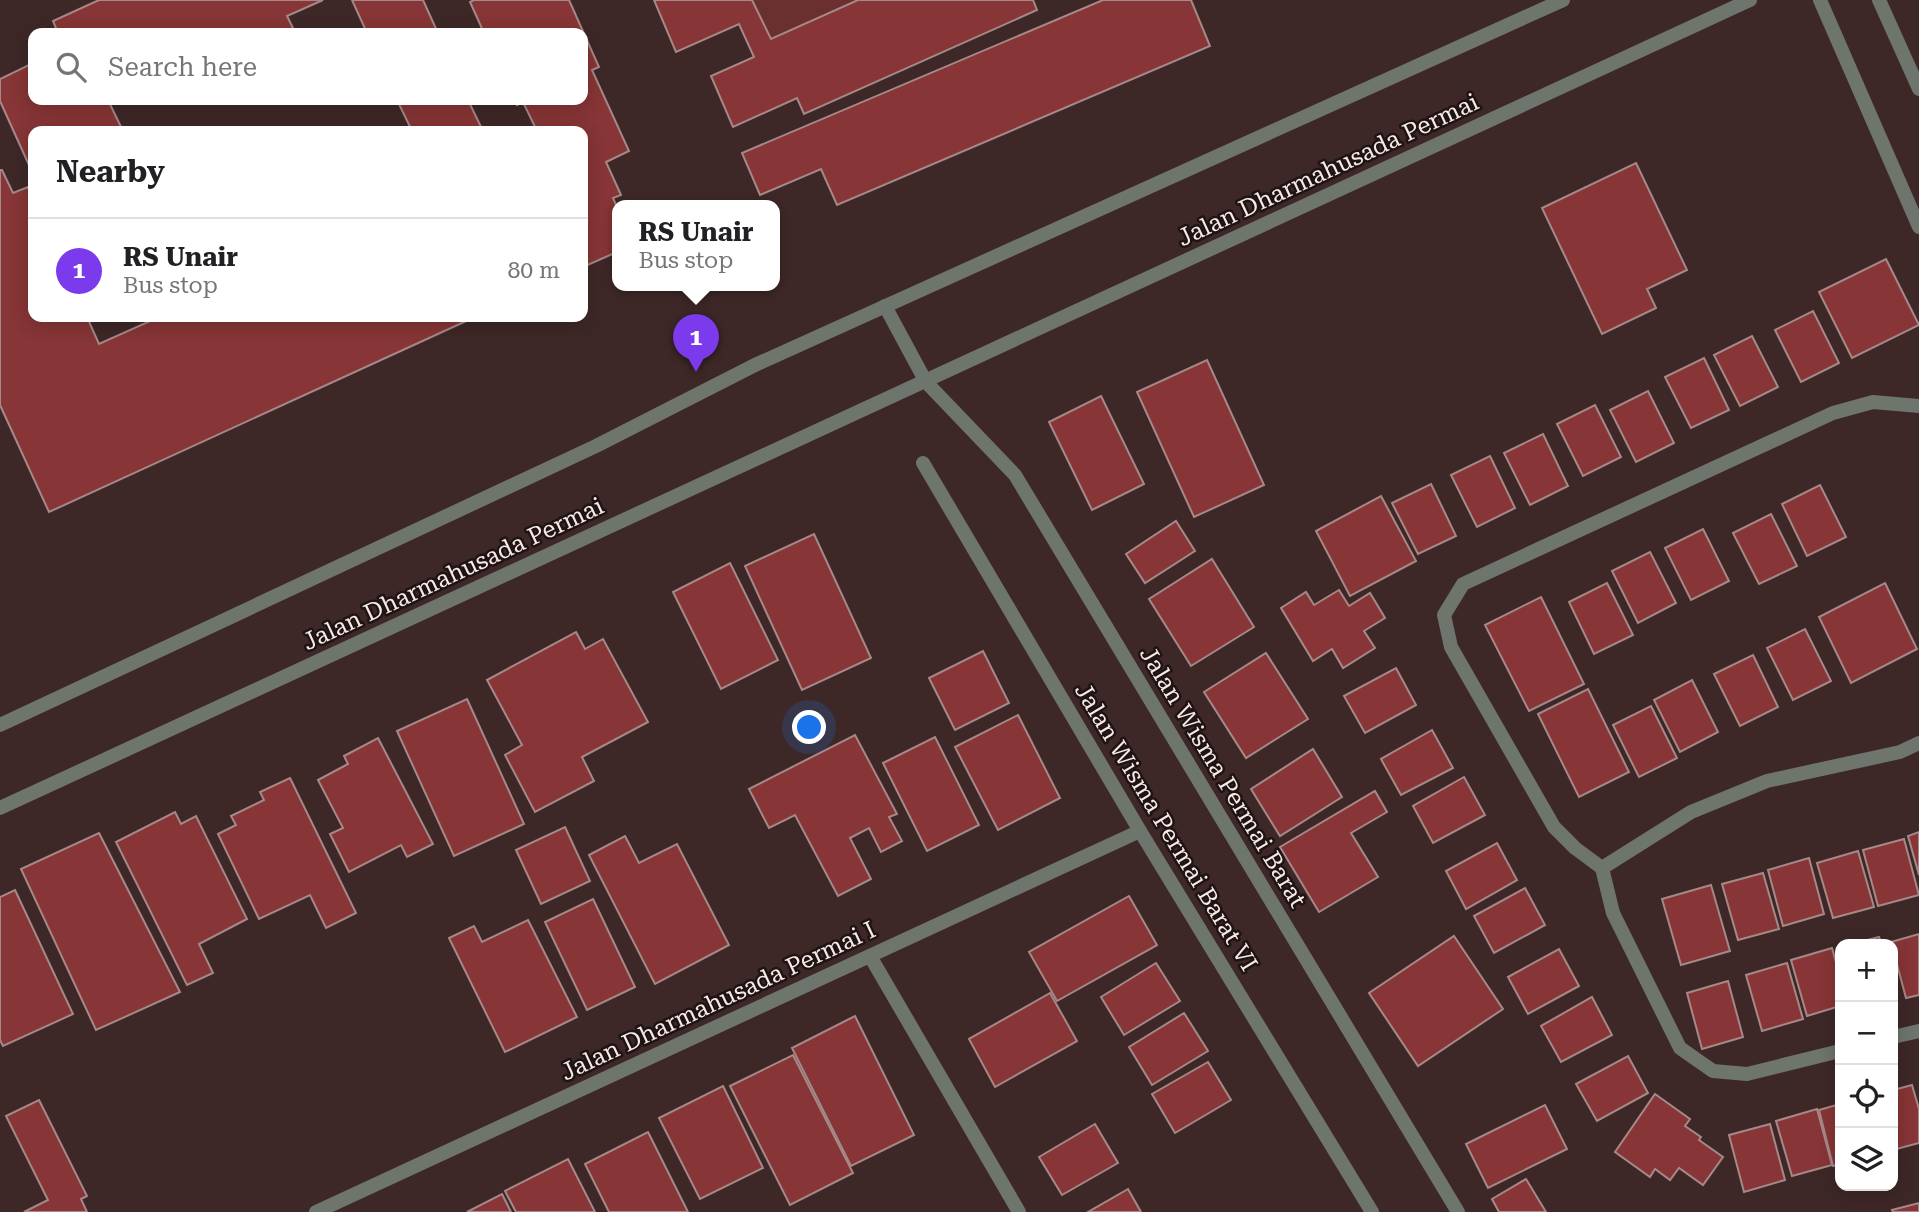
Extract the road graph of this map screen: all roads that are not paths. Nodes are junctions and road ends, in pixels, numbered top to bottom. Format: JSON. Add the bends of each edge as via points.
{"nodes":[{"id":1,"x":1563,"y":0,"type":"edge"},
{"id":2,"x":1750,"y":0,"type":"edge"},
{"id":3,"x":1820,"y":0,"type":"edge"},
{"id":4,"x":1879,"y":0,"type":"edge"},
{"id":5,"x":1919,"y":89,"type":"edge"},
{"id":6,"x":1919,"y":227,"type":"edge"},
{"id":7,"x":885,"y":306,"type":"junction"},
{"id":8,"x":926,"y":382,"type":"junction"},
{"id":9,"x":1919,"y":406,"type":"edge"},
{"id":10,"x":923,"y":463,"type":"dead end"},
{"id":11,"x":0,"y":724,"type":"edge"},
{"id":12,"x":1919,"y":743,"type":"edge"},
{"id":13,"x":0,"y":808,"type":"edge"},
{"id":14,"x":1140,"y":831,"type":"junction"},
{"id":15,"x":1602,"y":868,"type":"junction"},
{"id":16,"x":870,"y":956,"type":"junction"},
{"id":17,"x":1919,"y":1031,"type":"edge"},
{"id":18,"x":1898,"y":1037,"type":"edge"},
{"id":19,"x":1835,"y":1052,"type":"edge"},
{"id":20,"x":316,"y":1212,"type":"edge"},
{"id":21,"x":1018,"y":1212,"type":"edge"},
{"id":22,"x":1372,"y":1212,"type":"edge"},
{"id":23,"x":1458,"y":1212,"type":"edge"}],
"edges":[{"from":1,"to":7,"type":"street"},
{"from":2,"to":8,"type":"street","name":"Jalan Dharmahusada Permai"},
{"from":3,"to":6,"type":"street"},
{"from":4,"to":5,"type":"street"},
{"from":7,"to":8,"type":"street"},
{"from":7,"to":11,"type":"street"},
{"from":8,"to":13,"type":"street","name":"Jalan Dharmahusada Permai"},
{"from":8,"to":23,"type":"street","name":"Jalan Wisma Permai Barat","via":[[1015,475]]},
{"from":9,"to":15,"type":"street","via":[[1873,401],[1833,413],[1463,584],[1444,615],[1451,647],[1554,827]]},
{"from":10,"to":14,"type":"street","name":"Jalan Wisma Permai Barat VI"},
{"from":12,"to":15,"type":"street","via":[[1900,752],[1767,781],[1691,812]]},
{"from":14,"to":16,"type":"street","name":"Jalan Dharmahusada Permai I"},
{"from":14,"to":22,"type":"street","name":"Jalan Wisma Permai Barat VI"},
{"from":15,"to":19,"type":"street","via":[[1613,913],[1680,1048],[1713,1071],[1747,1074]]},
{"from":16,"to":20,"type":"street","name":"Jalan Dharmahusada Permai I"},
{"from":16,"to":21,"type":"street"},
{"from":17,"to":18,"type":"street"}]}
